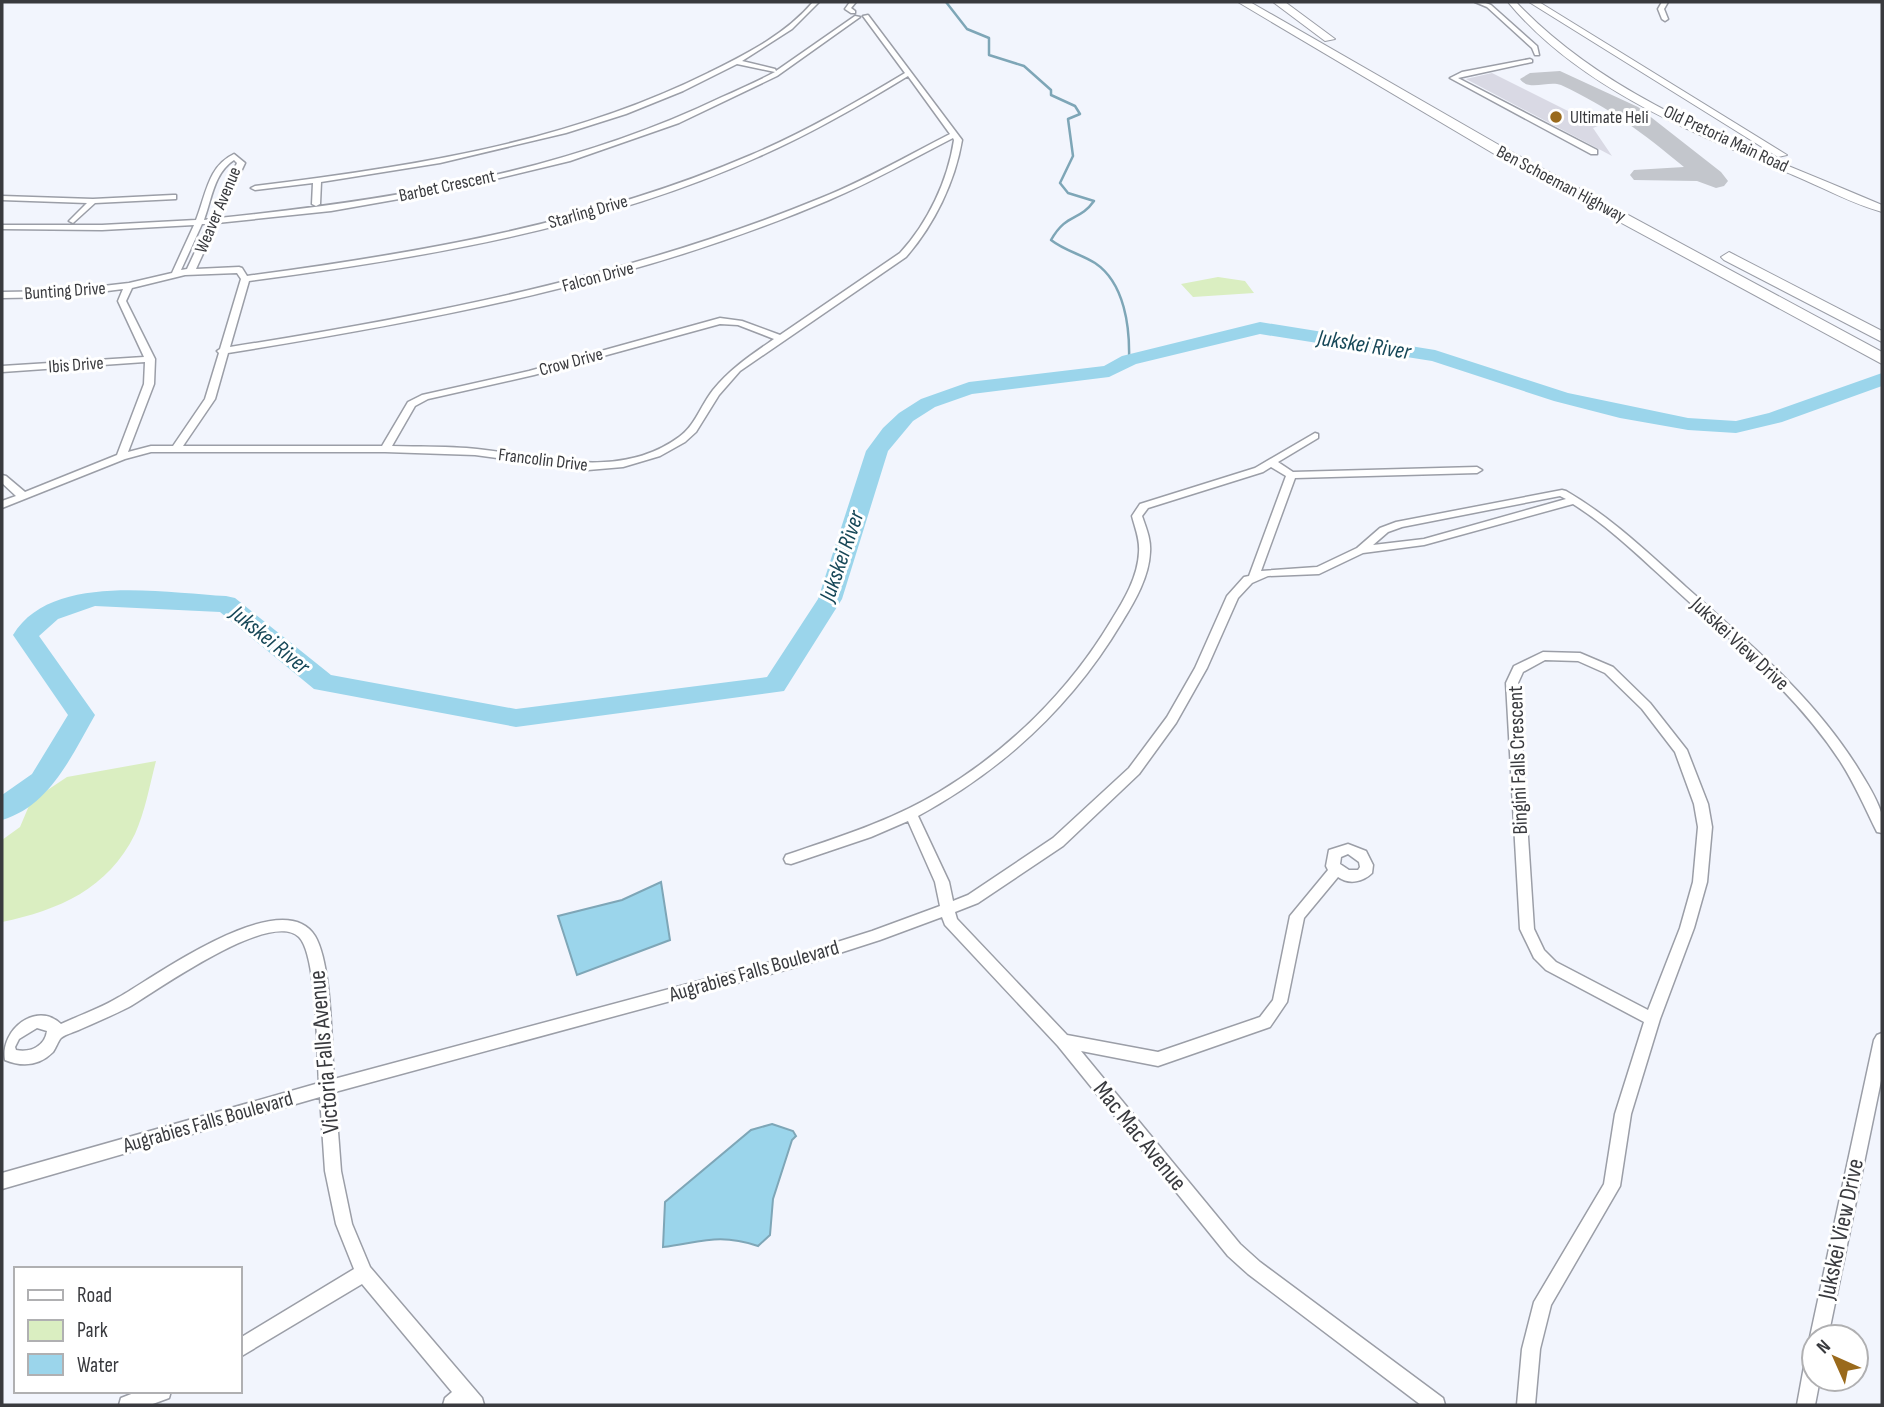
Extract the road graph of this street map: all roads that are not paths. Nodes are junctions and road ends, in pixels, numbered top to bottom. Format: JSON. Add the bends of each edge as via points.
{"nodes":[{"id":1,"x":816,"y":2,"type":"edge"},
{"id":2,"x":853,"y":2,"type":"edge"},
{"id":3,"x":1243,"y":2,"type":"edge"},
{"id":4,"x":1267,"y":2,"type":"edge"},
{"id":5,"x":1278,"y":2,"type":"edge"},
{"id":6,"x":1478,"y":2,"type":"edge"},
{"id":7,"x":1665,"y":2,"type":"edge"},
{"id":8,"x":1513,"y":3,"type":"edge"},
{"id":9,"x":1534,"y":3,"type":"edge"},
{"id":10,"x":853,"y":15,"type":"junction"},
{"id":11,"x":1665,"y":19,"type":"dead end"},
{"id":12,"x":1334,"y":42,"type":"junction"},
{"id":13,"x":736,"y":62,"type":"junction"},
{"id":14,"x":773,"y":70,"type":"junction"},
{"id":15,"x":907,"y":74,"type":"junction"},
{"id":16,"x":758,"y":78,"type":"junction"},
{"id":17,"x":768,"y":80,"type":"junction"},
{"id":18,"x":681,"y":117,"type":"junction"},
{"id":19,"x":954,"y":134,"type":"junction"},
{"id":20,"x":1594,"y":152,"type":"dead end"},
{"id":21,"x":239,"y":160,"type":"joint"},
{"id":22,"x":221,"y":165,"type":"joint"},
{"id":23,"x":317,"y":181,"type":"junction"},
{"id":24,"x":255,"y":188,"type":"dead end"},
{"id":25,"x":1846,"y":192,"type":"junction"},
{"id":26,"x":173,"y":197,"type":"dead end"},
{"id":27,"x":2,"y":198,"type":"edge"},
{"id":28,"x":377,"y":198,"type":"junction"},
{"id":29,"x":93,"y":201,"type":"junction"},
{"id":30,"x":316,"y":204,"type":"junction"},
{"id":31,"x":1882,"y":209,"type":"edge"},
{"id":32,"x":215,"y":218,"type":"junction"},
{"id":33,"x":199,"y":220,"type":"junction"},
{"id":34,"x":73,"y":221,"type":"junction"},
{"id":35,"x":2,"y":222,"type":"edge"},
{"id":36,"x":16,"y":225,"type":"junction"},
{"id":37,"x":2,"y":228,"type":"edge"},
{"id":38,"x":1695,"y":240,"type":"dead end"},
{"id":39,"x":1719,"y":252,"type":"dead end"},
{"id":40,"x":190,"y":272,"type":"junction"},
{"id":41,"x":176,"y":274,"type":"junction"},
{"id":42,"x":245,"y":279,"type":"junction"},
{"id":43,"x":129,"y":286,"type":"junction"},
{"id":44,"x":2,"y":295,"type":"edge"},
{"id":45,"x":1882,"y":337,"type":"edge"},
{"id":46,"x":779,"y":338,"type":"junction"},
{"id":47,"x":222,"y":351,"type":"junction"},
{"id":48,"x":150,"y":359,"type":"junction"},
{"id":49,"x":1882,"y":359,"type":"edge"},
{"id":50,"x":2,"y":369,"type":"edge"},
{"id":51,"x":1315,"y":436,"type":"dead end"},
{"id":52,"x":177,"y":447,"type":"junction"},
{"id":53,"x":385,"y":449,"type":"junction"},
{"id":54,"x":121,"y":457,"type":"junction"},
{"id":55,"x":1274,"y":464,"type":"junction"},
{"id":56,"x":1477,"y":470,"type":"dead end"},
{"id":57,"x":1291,"y":475,"type":"junction"},
{"id":58,"x":2,"y":478,"type":"edge"},
{"id":59,"x":24,"y":497,"type":"junction"},
{"id":60,"x":1575,"y":500,"type":"junction"},
{"id":61,"x":2,"y":505,"type":"edge"},
{"id":62,"x":1438,"y":517,"type":"junction"},
{"id":63,"x":1454,"y":533,"type":"junction"},
{"id":64,"x":1361,"y":550,"type":"junction"},
{"id":65,"x":1254,"y":575,"type":"junction"},
{"id":66,"x":911,"y":814,"type":"junction"},
{"id":67,"x":1882,"y":828,"type":"edge"},
{"id":68,"x":791,"y":859,"type":"dead end"},
{"id":69,"x":1336,"y":870,"type":"dead end"},
{"id":70,"x":946,"y":911,"type":"junction"},
{"id":71,"x":1652,"y":1019,"type":"junction"},
{"id":72,"x":55,"y":1034,"type":"dead end"},
{"id":73,"x":1882,"y":1040,"type":"edge"},
{"id":74,"x":1063,"y":1041,"type":"junction"},
{"id":75,"x":329,"y":1087,"type":"junction"},
{"id":76,"x":2,"y":1181,"type":"edge"},
{"id":77,"x":364,"y":1273,"type":"junction"},
{"id":78,"x":1822,"y":1323,"type":"edge"},
{"id":79,"x":242,"y":1347,"type":"edge"},
{"id":80,"x":157,"y":1393,"type":"edge"},
{"id":81,"x":464,"y":1401,"type":"edge"},
{"id":82,"x":128,"y":1405,"type":"edge"},
{"id":83,"x":1436,"y":1405,"type":"edge"},
{"id":84,"x":1526,"y":1405,"type":"edge"}],
"edges":[{"from":1,"to":13,"type":"street","via":[[779,36]]},
{"from":2,"to":10,"type":"street","via":[[848,9]]},
{"from":3,"to":49,"type":"highway","name":"Ben Schoeman Highway","via":[[1501,152]]},
{"from":4,"to":12,"type":"highway","name":"Ben Schoeman Highway"},
{"from":5,"to":12,"type":"highway"},
{"from":6,"to":20,"type":"street","via":[[1499,13],[1537,54],[1524,55],[1530,61],[1518,65],[1453,78]]},
{"from":7,"to":11,"type":"street","via":[[1661,9]]},
{"from":8,"to":9,"type":"main road"},
{"from":8,"to":25,"type":"main road","name":"Old Pretoria Main Road","via":[[1545,37],[1633,94]]},
{"from":9,"to":25,"type":"main road","name":"Old Pretoria Main Road"},
{"from":10,"to":14,"type":"street","name":"Barbet Crescent"},
{"from":10,"to":15,"type":"street","via":[[866,16]]},
{"from":10,"to":17,"type":"street","name":"Barbet Crescent","via":[[821,48]]},
{"from":12,"to":38,"type":"highway","name":"Ben Schoeman Highway"},
{"from":13,"to":14,"type":"street"},
{"from":13,"to":23,"type":"street","via":[[633,108],[553,133],[439,160]]},
{"from":14,"to":16,"type":"street","name":"Barbet Crescent"},
{"from":15,"to":19,"type":"street"},
{"from":15,"to":42,"type":"street","name":"Starling Drive","via":[[797,138],[633,200],[482,240]]},
{"from":16,"to":17,"type":"street"},
{"from":16,"to":18,"type":"street","name":"Barbet Crescent"},
{"from":17,"to":18,"type":"street","name":"Barbet Crescent"},
{"from":18,"to":28,"type":"street","name":"Barbet Crescent","via":[[608,143]]},
{"from":19,"to":46,"type":"street","name":"Francolin Drive","via":[[958,148],[914,244]]},
{"from":19,"to":47,"type":"street","name":"Falcon Drive","via":[[866,181],[684,252],[448,313]]},
{"from":21,"to":22,"type":"street","name":"Weaver Avenue","via":[[234,156]]},
{"from":21,"to":32,"type":"street","name":"Weaver Avenue"},
{"from":22,"to":33,"type":"street","name":"Weaver Avenue"},
{"from":23,"to":24,"type":"street"},
{"from":23,"to":30,"type":"street"},
{"from":25,"to":31,"type":"main road","name":"Old Pretoria Main Road"},
{"from":26,"to":29,"type":"street"},
{"from":27,"to":29,"type":"street"},
{"from":28,"to":30,"type":"street","name":"Barbet Crescent"},
{"from":28,"to":32,"type":"street","name":"Barbet Crescent"},
{"from":29,"to":34,"type":"street"},
{"from":30,"to":32,"type":"street","name":"Barbet Crescent"},
{"from":32,"to":33,"type":"street","name":"Barbet Crescent"},
{"from":32,"to":40,"type":"street","name":"Weaver Avenue"},
{"from":33,"to":34,"type":"street","name":"Barbet Crescent"},
{"from":33,"to":36,"type":"street","name":"Barbet Crescent"},
{"from":33,"to":41,"type":"street","name":"Weaver Avenue"},
{"from":34,"to":36,"type":"street","name":"Barbet Crescent"},
{"from":35,"to":36,"type":"street","name":"Barbet Crescent"},
{"from":36,"to":37,"type":"street","name":"Barbet Crescent"},
{"from":39,"to":45,"type":"highway"},
{"from":40,"to":41,"type":"street","name":"Weaver Avenue"},
{"from":40,"to":42,"type":"street","name":"Weaver Avenue","via":[[226,268],[239,270]]},
{"from":41,"to":43,"type":"street","name":"Weaver Avenue"},
{"from":42,"to":47,"type":"street"},
{"from":43,"to":44,"type":"street","name":"Bunting Drive"},
{"from":43,"to":48,"type":"street","via":[[122,301]]},
{"from":46,"to":53,"type":"street","name":"Crow Drive","via":[[720,321],[425,397],[411,404]]},
{"from":46,"to":53,"type":"street","name":"Francolin Drive","via":[[737,369],[682,440],[638,460],[588,467],[475,452]]},
{"from":47,"to":52,"type":"street","via":[[210,399]]},
{"from":48,"to":50,"type":"street","name":"Ibis Drive"},
{"from":48,"to":54,"type":"street","via":[[149,384]]},
{"from":51,"to":55,"type":"street"},
{"from":52,"to":53,"type":"street","name":"Francolin Drive"},
{"from":52,"to":54,"type":"street","name":"Francolin Drive"},
{"from":54,"to":59,"type":"street","name":"Francolin Drive"},
{"from":55,"to":57,"type":"street"},
{"from":55,"to":66,"type":"street","via":[[1151,502],[1139,511],[1144,558],[1128,602],[1095,659],[1055,706],[1001,754]]},
{"from":56,"to":57,"type":"street"},
{"from":57,"to":65,"type":"street"},
{"from":58,"to":59,"type":"street"},
{"from":59,"to":61,"type":"street","name":"Francolin Drive"},
{"from":60,"to":62,"type":"street","name":"Jukskei View Drive","via":[[1562,493]]},
{"from":60,"to":63,"type":"street"},
{"from":60,"to":67,"type":"street","name":"Jukskei View Drive","via":[[1606,522],[1768,667],[1805,706],[1856,774]]},
{"from":62,"to":63,"type":"street"},
{"from":62,"to":64,"type":"street","via":[[1384,530]]},
{"from":63,"to":64,"type":"street"},
{"from":64,"to":65,"type":"street","via":[[1319,570]]},
{"from":65,"to":70,"type":"street","name":"Augrabies Falls Boulevard","via":[[1233,596],[1172,720],[1135,771],[1027,865]]},
{"from":66,"to":68,"type":"street"},
{"from":66,"to":70,"type":"street","name":"Mac Mac Avenue","via":[[942,882]]},
{"from":69,"to":74,"type":"street","via":[[1297,916],[1280,1002],[1265,1023],[1158,1059]]},
{"from":70,"to":74,"type":"street","name":"Mac Mac Avenue","via":[[957,931]]},
{"from":70,"to":75,"type":"street","name":"Augrabies Falls Boulevard","via":[[796,961]]},
{"from":71,"to":71,"type":"street","name":"Bingini Falls Crescent","via":[[1700,883],[1705,854],[1702,804],[1681,750],[1623,681],[1580,657],[1543,656],[1518,669],[1512,682],[1527,929],[1539,954],[1551,966]]},
{"from":71,"to":84,"type":"street","name":"Bingini Falls Crescent","via":[[1623,1114],[1612,1186],[1536,1321]]},
{"from":72,"to":75,"type":"street","name":"Victoria Falls Avenue","via":[[124,1002],[231,941],[272,925],[288,925],[309,938],[315,951]]},
{"from":73,"to":78,"type":"street","name":"Jukskei View Drive"},
{"from":74,"to":83,"type":"street","name":"Mac Mac Avenue","via":[[1234,1250]]},
{"from":75,"to":76,"type":"street","name":"Augrabies Falls Boulevard"},
{"from":75,"to":77,"type":"street","name":"Victoria Falls Avenue","via":[[333,1171],[344,1224]]},
{"from":77,"to":79,"type":"street"},
{"from":77,"to":81,"type":"street","name":"Victoria Falls Avenue"},
{"from":80,"to":82,"type":"street"}]}
